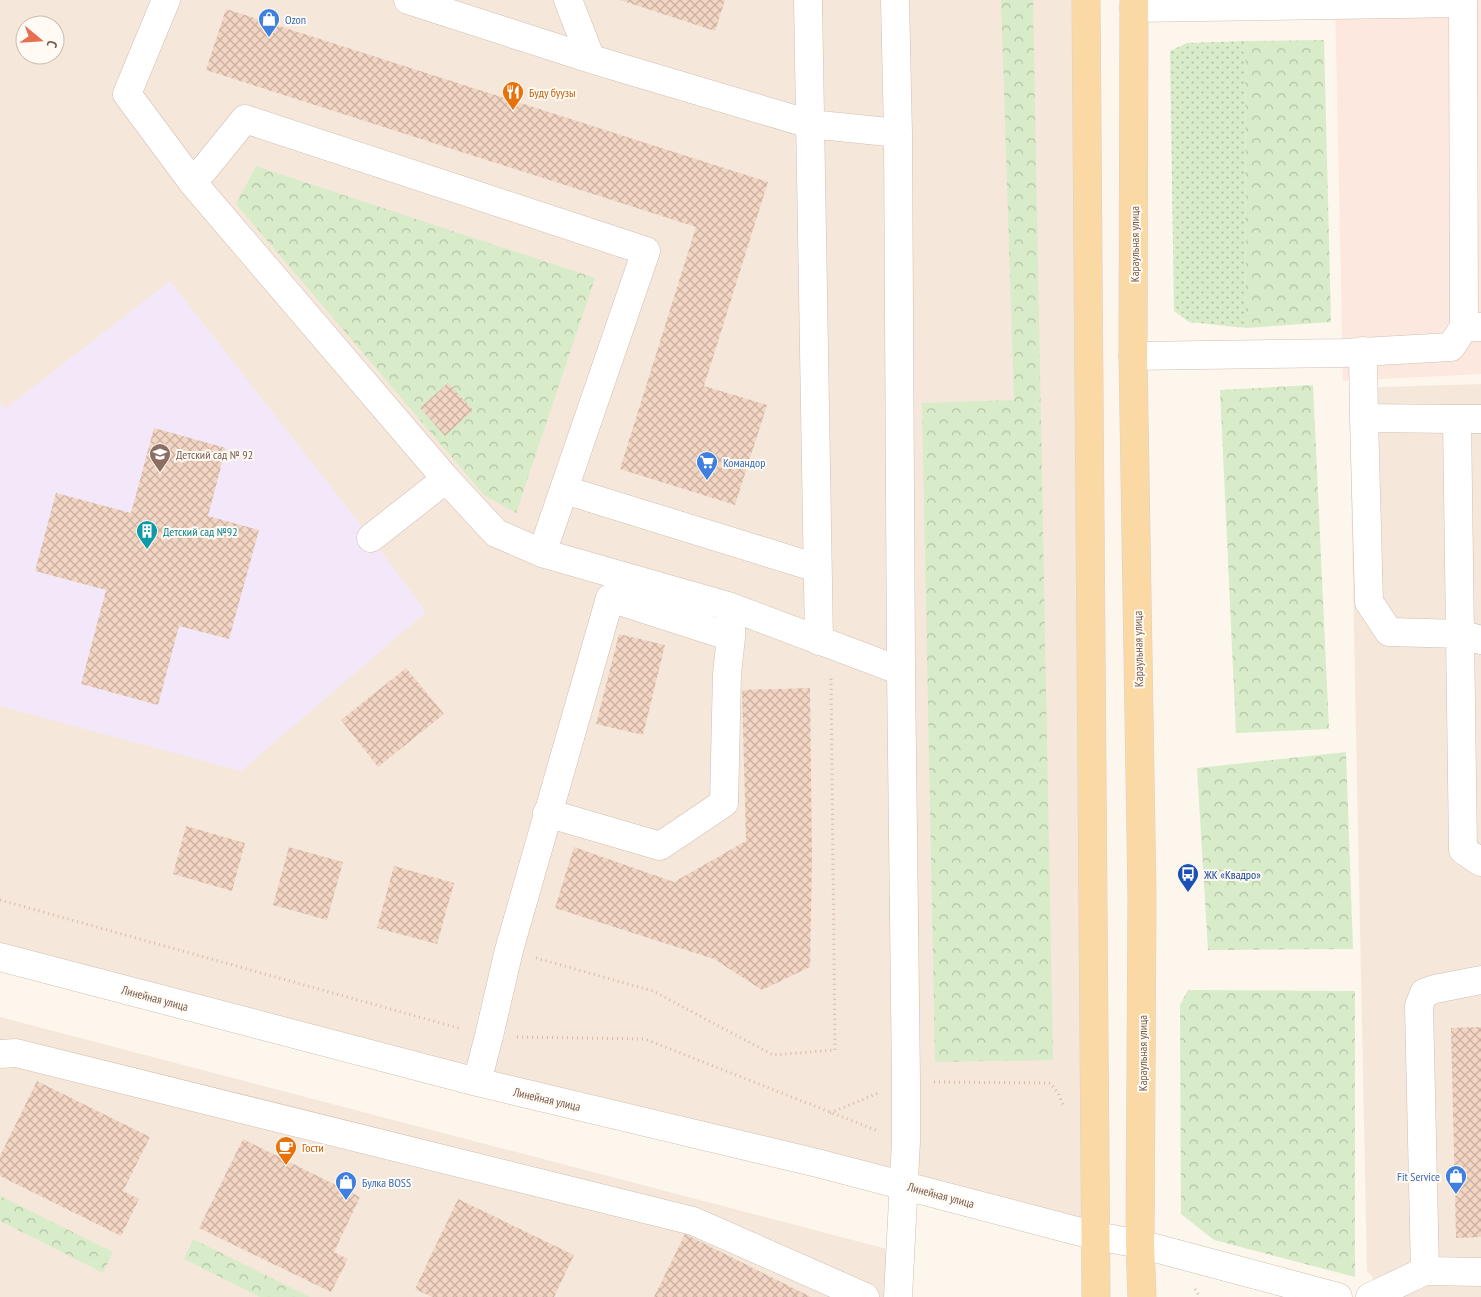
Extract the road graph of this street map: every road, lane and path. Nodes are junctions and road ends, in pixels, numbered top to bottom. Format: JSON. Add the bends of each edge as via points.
{"nodes":[{"id":1,"x":166,"y":0,"type":"edge"},
{"id":2,"x":408,"y":0,"type":"edge"},
{"id":3,"x":568,"y":0,"type":"edge"},
{"id":4,"x":808,"y":0,"type":"edge"},
{"id":5,"x":895,"y":0,"type":"edge"},
{"id":6,"x":1086,"y":0,"type":"edge"},
{"id":7,"x":1463,"y":1,"type":"edge"},
{"id":8,"x":1134,"y":4,"type":"edge"},
{"id":9,"x":591,"y":59,"type":"junction"},
{"id":10,"x":810,"y":124,"type":"junction"},
{"id":11,"x":898,"y":133,"type":"junction"},
{"id":12,"x":193,"y":183,"type":"junction"},
{"id":13,"x":1473,"y":327,"type":"edge"},
{"id":14,"x":1363,"y":351,"type":"junction"},
{"id":15,"x":1133,"y":356,"type":"junction"},
{"id":16,"x":1364,"y":418,"type":"junction"},
{"id":17,"x":1469,"y":419,"type":"edge"},
{"id":18,"x":446,"y":479,"type":"junction"},
{"id":19,"x":565,"y":490,"type":"junction"},
{"id":20,"x":371,"y":538,"type":"dead end"},
{"id":21,"x":542,"y":553,"type":"junction"},
{"id":22,"x":817,"y":568,"type":"junction"},
{"id":23,"x":731,"y":607,"type":"junction"},
{"id":24,"x":731,"y":637,"type":"junction"},
{"id":25,"x":1471,"y":637,"type":"edge"},
{"id":26,"x":825,"y":643,"type":"junction"},
{"id":27,"x":900,"y":672,"type":"junction"},
{"id":28,"x":547,"y":813,"type":"junction"},
{"id":29,"x":1481,"y":862,"type":"edge"},
{"id":30,"x":0,"y":900,"type":"edge"},
{"id":31,"x":509,"y":950,"type":"junction"},
{"id":32,"x":0,"y":957,"type":"edge"},
{"id":33,"x":1481,"y":980,"type":"edge"},
{"id":34,"x":490,"y":1036,"type":"junction"},
{"id":35,"x":0,"y":1054,"type":"edge"},
{"id":36,"x":477,"y":1082,"type":"junction"},
{"id":37,"x":906,"y":1082,"type":"junction"},
{"id":38,"x":1064,"y":1108,"type":"dead end"},
{"id":39,"x":830,"y":1113,"type":"junction"},
{"id":40,"x":906,"y":1141,"type":"junction"},
{"id":41,"x":904,"y":1185,"type":"junction"},
{"id":42,"x":1096,"y":1236,"type":"junction"},
{"id":43,"x":1140,"y":1244,"type":"junction"},
{"id":44,"x":1425,"y":1271,"type":"junction"},
{"id":45,"x":1481,"y":1272,"type":"edge"},
{"id":46,"x":865,"y":1297,"type":"edge"},
{"id":47,"x":898,"y":1297,"type":"edge"},
{"id":48,"x":1096,"y":1297,"type":"edge"},
{"id":49,"x":1142,"y":1297,"type":"edge"},
{"id":50,"x":1338,"y":1297,"type":"edge"},
{"id":51,"x":1370,"y":1297,"type":"edge"}],
"edges":[{"from":1,"to":12,"type":"street","via":[[127,94]]},
{"from":2,"to":9,"type":"street"},
{"from":3,"to":9,"type":"street"},
{"from":4,"to":10,"type":"street"},
{"from":5,"to":11,"type":"street"},
{"from":6,"to":42,"type":"main road"},
{"from":7,"to":8,"type":"street"},
{"from":7,"to":13,"type":"street"},
{"from":8,"to":15,"type":"main road","name":"Караульная улица"},
{"from":9,"to":10,"type":"street"},
{"from":10,"to":11,"type":"street"},
{"from":10,"to":22,"type":"street"},
{"from":11,"to":27,"type":"street"},
{"from":12,"to":18,"type":"street"},
{"from":12,"to":19,"type":"street","via":[[245,119],[646,251]]},
{"from":13,"to":14,"type":"street","via":[[1450,347]]},
{"from":14,"to":15,"type":"street"},
{"from":14,"to":16,"type":"street"},
{"from":15,"to":43,"type":"main road","name":"Караульная улица","via":[[1142,896]]},
{"from":16,"to":17,"type":"street"},
{"from":16,"to":25,"type":"street","via":[[1369,602],[1389,632]]},
{"from":17,"to":25,"type":"street"},
{"from":18,"to":20,"type":"street"},
{"from":18,"to":21,"type":"street","via":[[496,533]]},
{"from":19,"to":21,"type":"street"},
{"from":19,"to":22,"type":"street"},
{"from":21,"to":23,"type":"street"},
{"from":22,"to":26,"type":"street"},
{"from":23,"to":24,"type":"street"},
{"from":23,"to":26,"type":"street"},
{"from":24,"to":28,"type":"street","via":[[610,598]]},
{"from":24,"to":28,"type":"street","via":[[724,803],[660,846]]},
{"from":25,"to":29,"type":"street","via":[[1463,850]]},
{"from":26,"to":27,"type":"street"},
{"from":26,"to":31,"type":"path","via":[[835,1050],[773,1055],[653,991]]},
{"from":27,"to":37,"type":"street"},
{"from":28,"to":31,"type":"street"},
{"from":30,"to":34,"type":"path"},
{"from":31,"to":34,"type":"street"},
{"from":32,"to":36,"type":"street","name":"Линейная улица"},
{"from":33,"to":44,"type":"street","via":[[1424,993],[1419,1006]]},
{"from":34,"to":36,"type":"street"},
{"from":34,"to":39,"type":"path","via":[[645,1039]]},
{"from":35,"to":46,"type":"street","via":[[16,1053],[693,1221]]},
{"from":36,"to":41,"type":"street","name":"Линейная улица"},
{"from":37,"to":38,"type":"path","via":[[1050,1084]]},
{"from":37,"to":39,"type":"path"},
{"from":37,"to":40,"type":"street"},
{"from":39,"to":40,"type":"path"},
{"from":40,"to":41,"type":"street"},
{"from":41,"to":42,"type":"street","name":"Линейная улица"},
{"from":41,"to":47,"type":"street"},
{"from":42,"to":43,"type":"street","name":"Линейная улица"},
{"from":42,"to":48,"type":"main road"},
{"from":43,"to":49,"type":"main road","name":"Караульная улица"},
{"from":43,"to":50,"type":"street","name":"Линейная улица"},
{"from":44,"to":45,"type":"street"},
{"from":44,"to":51,"type":"street"}]}
